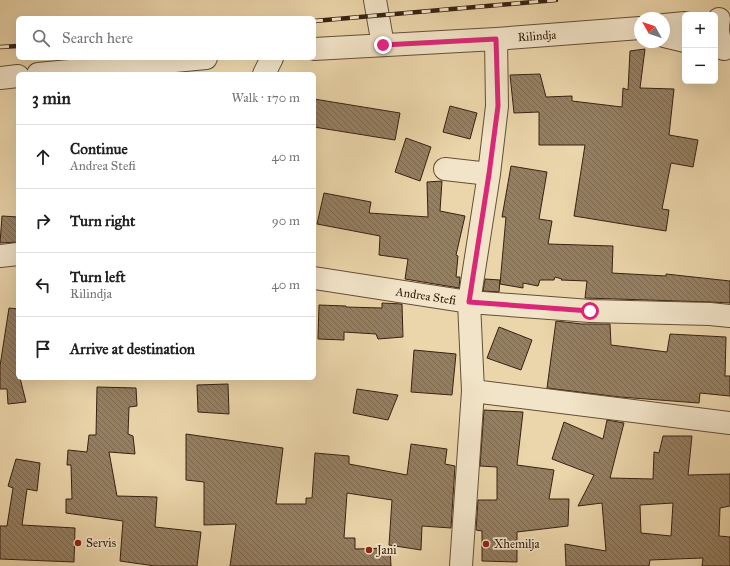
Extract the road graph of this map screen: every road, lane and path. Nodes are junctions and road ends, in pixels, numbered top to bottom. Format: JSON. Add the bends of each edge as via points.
{"nodes":[{"id":1,"x":375,"y":0,"type":"edge"},
{"id":2,"x":721,"y":19,"type":"edge"},
{"id":3,"x":682,"y":22,"type":"edge"},
{"id":4,"x":670,"y":24,"type":"edge"},
{"id":5,"x":634,"y":29,"type":"edge"},
{"id":6,"x":670,"y":37,"type":"edge"},
{"id":7,"x":496,"y":39,"type":"junction"},
{"id":8,"x":682,"y":40,"type":"edge"},
{"id":9,"x":383,"y":45,"type":"junction"},
{"id":10,"x":721,"y":48,"type":"edge"},
{"id":11,"x":316,"y":49,"type":"edge"},
{"id":12,"x":185,"y":60,"type":"edge"},
{"id":13,"x":271,"y":60,"type":"edge"},
{"id":14,"x":59,"y":72,"type":"edge"},
{"id":15,"x":265,"y":72,"type":"edge"},
{"id":16,"x":16,"y":76,"type":"edge"},
{"id":17,"x":0,"y":78,"type":"edge"},
{"id":18,"x":445,"y":169,"type":"dead end"},
{"id":19,"x":489,"y":174,"type":"junction"},
{"id":20,"x":16,"y":254,"type":"edge"},
{"id":21,"x":0,"y":256,"type":"edge"},
{"id":22,"x":316,"y":278,"type":"edge"},
{"id":23,"x":469,"y":302,"type":"junction"},
{"id":24,"x":730,"y":316,"type":"edge"},
{"id":25,"x":473,"y":391,"type":"junction"},
{"id":26,"x":730,"y":423,"type":"edge"},
{"id":27,"x":462,"y":566,"type":"edge"}],
"edges":[{"from":1,"to":9,"type":"street"},
{"from":2,"to":10,"type":"street","via":[[717,31]]},
{"from":3,"to":4,"type":"street"},
{"from":5,"to":7,"type":"street","name":"Rilindja"},
{"from":6,"to":8,"type":"street"},
{"from":7,"to":9,"type":"street","name":"Rilindja"},
{"from":7,"to":19,"type":"street","via":[[498,106]]},
{"from":9,"to":11,"type":"street","name":"Rilindja"},
{"from":12,"to":14,"type":"street"},
{"from":13,"to":15,"type":"street"},
{"from":16,"to":17,"type":"street"},
{"from":18,"to":19,"type":"street"},
{"from":19,"to":23,"type":"street"},
{"from":20,"to":21,"type":"street"},
{"from":22,"to":23,"type":"street","name":"Andrea Stefi"},
{"from":23,"to":24,"type":"street","name":"Andrea Stefi","via":[[590,311]]},
{"from":23,"to":25,"type":"street"},
{"from":25,"to":26,"type":"street"},
{"from":25,"to":27,"type":"street"}]}
